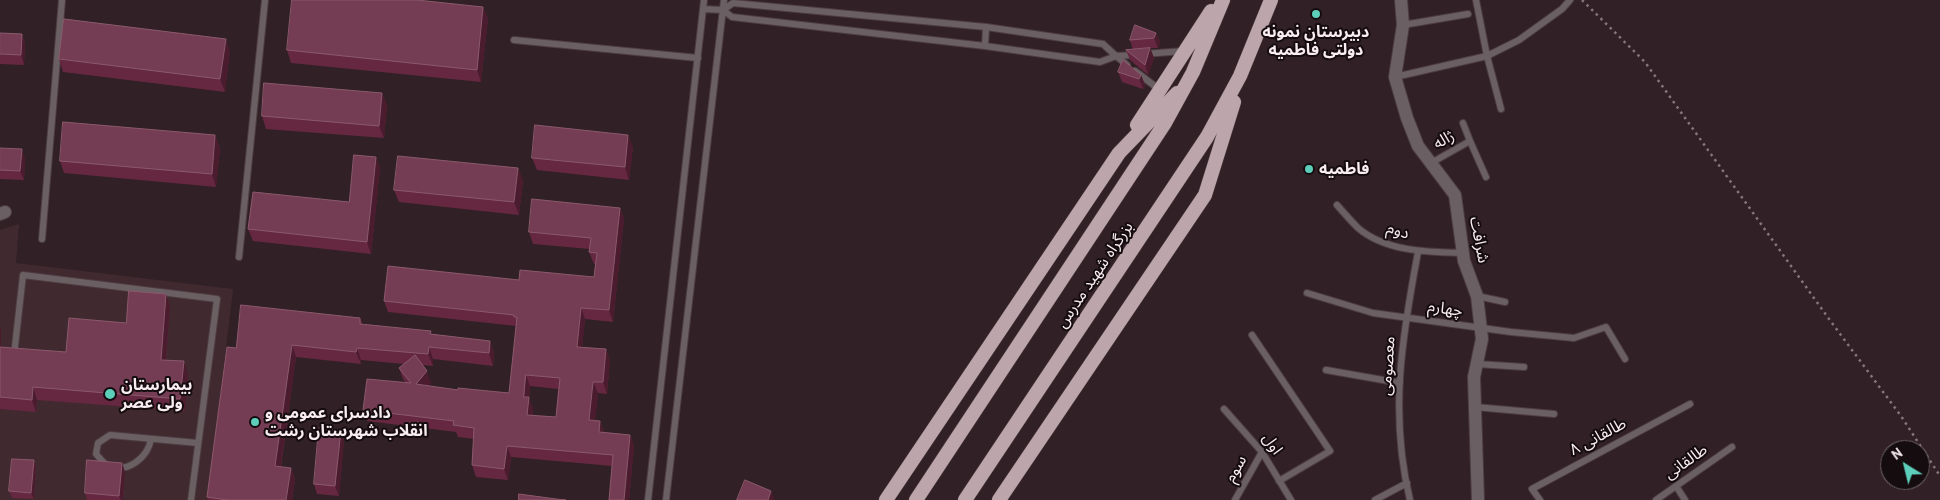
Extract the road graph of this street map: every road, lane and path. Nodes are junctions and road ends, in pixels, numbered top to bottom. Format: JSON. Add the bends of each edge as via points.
{"nodes":[{"id":1,"x":62,"y":0,"type":"edge"},
{"id":2,"x":264,"y":0,"type":"edge"},
{"id":3,"x":704,"y":0,"type":"edge"},
{"id":4,"x":724,"y":0,"type":"edge"},
{"id":5,"x":1218,"y":0,"type":"edge"},
{"id":6,"x":1223,"y":0,"type":"edge"},
{"id":7,"x":1271,"y":0,"type":"edge"},
{"id":8,"x":1401,"y":0,"type":"edge"},
{"id":9,"x":1476,"y":0,"type":"edge"},
{"id":10,"x":1570,"y":0,"type":"edge"},
{"id":11,"x":1582,"y":0,"type":"edge"},
{"id":12,"x":703,"y":9,"type":"junction"},
{"id":13,"x":723,"y":10,"type":"junction"},
{"id":14,"x":1468,"y":14,"type":"dead end"},
{"id":15,"x":1403,"y":25,"type":"junction"},
{"id":16,"x":986,"y":28,"type":"junction"},
{"id":17,"x":514,"y":40,"type":"dead end"},
{"id":18,"x":985,"y":46,"type":"junction"},
{"id":19,"x":1186,"y":51,"type":"junction"},
{"id":20,"x":1116,"y":56,"type":"junction"},
{"id":21,"x":1487,"y":56,"type":"junction"},
{"id":22,"x":698,"y":58,"type":"junction"},
{"id":23,"x":1245,"y":66,"type":"junction"},
{"id":24,"x":1395,"y":77,"type":"junction"},
{"id":25,"x":1188,"y":82,"type":"junction"},
{"id":26,"x":1160,"y":90,"type":"junction"},
{"id":27,"x":1501,"y":109,"type":"dead end"},
{"id":28,"x":1462,"y":123,"type":"dead end"},
{"id":29,"x":1470,"y":141,"type":"junction"},
{"id":30,"x":1119,"y":153,"type":"junction"},
{"id":31,"x":1431,"y":163,"type":"junction"},
{"id":32,"x":1486,"y":177,"type":"dead end"},
{"id":33,"x":1337,"y":205,"type":"dead end"},
{"id":34,"x":42,"y":239,"type":"dead end"},
{"id":35,"x":1418,"y":252,"type":"junction"},
{"id":36,"x":1463,"y":253,"type":"junction"},
{"id":37,"x":239,"y":257,"type":"dead end"},
{"id":38,"x":1307,"y":293,"type":"dead end"},
{"id":39,"x":1477,"y":296,"type":"junction"},
{"id":40,"x":1506,"y":302,"type":"dead end"},
{"id":41,"x":1406,"y":317,"type":"junction"},
{"id":42,"x":1481,"y":328,"type":"junction"},
{"id":43,"x":1252,"y":335,"type":"dead end"},
{"id":44,"x":14,"y":356,"type":"edge"},
{"id":45,"x":1625,"y":359,"type":"dead end"},
{"id":46,"x":1477,"y":364,"type":"junction"},
{"id":47,"x":1524,"y":367,"type":"dead end"},
{"id":48,"x":1326,"y":370,"type":"dead end"},
{"id":49,"x":1400,"y":383,"type":"junction"},
{"id":50,"x":1690,"y":404,"type":"dead end"},
{"id":51,"x":1475,"y":407,"type":"junction"},
{"id":52,"x":1224,"y":409,"type":"dead end"},
{"id":53,"x":1554,"y":414,"type":"dead end"},
{"id":54,"x":151,"y":439,"type":"junction"},
{"id":55,"x":198,"y":443,"type":"junction"},
{"id":56,"x":1732,"y":447,"type":"dead end"},
{"id":57,"x":1262,"y":452,"type":"junction"},
{"id":58,"x":1940,"y":476,"type":"edge"},
{"id":59,"x":1279,"y":480,"type":"junction"},
{"id":60,"x":1406,"y":483,"type":"junction"},
{"id":61,"x":1676,"y":486,"type":"junction"},
{"id":62,"x":191,"y":500,"type":"edge"},
{"id":63,"x":648,"y":500,"type":"edge"},
{"id":64,"x":666,"y":500,"type":"edge"},
{"id":65,"x":886,"y":500,"type":"edge"},
{"id":66,"x":916,"y":500,"type":"edge"},
{"id":67,"x":965,"y":500,"type":"edge"},
{"id":68,"x":999,"y":500,"type":"edge"},
{"id":69,"x":1235,"y":500,"type":"edge"},
{"id":70,"x":1291,"y":500,"type":"edge"},
{"id":71,"x":1375,"y":500,"type":"edge"},
{"id":72,"x":1410,"y":500,"type":"edge"},
{"id":73,"x":1478,"y":500,"type":"edge"},
{"id":74,"x":1540,"y":500,"type":"edge"},
{"id":75,"x":1656,"y":500,"type":"edge"},
{"id":76,"x":1685,"y":500,"type":"edge"}],
"edges":[{"from":1,"to":34,"type":"lane"},
{"from":2,"to":37,"type":"lane"},
{"from":3,"to":12,"type":"lane"},
{"from":4,"to":13,"type":"lane"},
{"from":5,"to":19,"type":"highway"},
{"from":6,"to":25,"type":"highway","name":"بزرگراه شهید مدرس"},
{"from":7,"to":23,"type":"highway","name":"بزرگراه شهید مدرس"},
{"from":8,"to":15,"type":"street","name":"شرافت"},
{"from":9,"to":21,"type":"lane"},
{"from":10,"to":21,"type":"lane","via":[[1519,40]]},
{"from":11,"to":58,"type":"path","via":[[1645,62],[1901,416]]},
{"from":12,"to":13,"type":"lane"},
{"from":12,"to":22,"type":"lane"},
{"from":13,"to":16,"type":"lane","via":[[732,3]]},
{"from":13,"to":18,"type":"lane","via":[[732,17]]},
{"from":13,"to":64,"type":"lane"},
{"from":14,"to":15,"type":"lane"},
{"from":15,"to":24,"type":"street","name":"شرافت"},
{"from":16,"to":18,"type":"lane"},
{"from":16,"to":20,"type":"lane","via":[[1103,44]]},
{"from":17,"to":22,"type":"lane"},
{"from":18,"to":20,"type":"lane","via":[[1100,62]]},
{"from":19,"to":20,"type":"lane"},
{"from":19,"to":26,"type":"highway"},
{"from":20,"to":26,"type":"lane"},
{"from":21,"to":24,"type":"lane"},
{"from":21,"to":27,"type":"lane"},
{"from":22,"to":63,"type":"lane"},
{"from":23,"to":67,"type":"highway","name":"بزرگراه شهید مدرس","via":[[1214,128]]},
{"from":23,"to":68,"type":"highway","name":"بزرگراه شهید مدرس","via":[[1205,194]]},
{"from":24,"to":31,"type":"street","name":"شرافت","via":[[1418,146]]},
{"from":25,"to":30,"type":"highway","name":"بزرگراه شهید مدرس"},
{"from":25,"to":66,"type":"highway","name":"بزرگراه شهید مدرس","via":[[1165,123]]},
{"from":26,"to":30,"type":"highway"},
{"from":28,"to":29,"type":"lane","name":"ژاله"},
{"from":29,"to":31,"type":"lane","name":"ژاله"},
{"from":29,"to":32,"type":"lane","name":"ژاله"},
{"from":30,"to":65,"type":"highway","name":"بزرگراه شهید مدرس"},
{"from":31,"to":36,"type":"street","name":"شرافت","via":[[1455,195]]},
{"from":33,"to":35,"type":"lane","name":"دوم","via":[[1360,229],[1384,242]]},
{"from":35,"to":36,"type":"lane","name":"دوم"},
{"from":35,"to":41,"type":"lane","name":"معصومی"},
{"from":36,"to":39,"type":"street","name":"شرافت"},
{"from":38,"to":41,"type":"lane","name":"چهارم","via":[[1373,313]]},
{"from":39,"to":40,"type":"lane"},
{"from":39,"to":42,"type":"street","name":"شرافت"},
{"from":41,"to":42,"type":"lane","name":"چهارم"},
{"from":41,"to":49,"type":"lane","name":"معصومی"},
{"from":42,"to":45,"type":"lane","name":"چهارم","via":[[1574,338],[1606,327]]},
{"from":42,"to":46,"type":"street","name":"شرافت"},
{"from":43,"to":59,"type":"lane","via":[[1330,451]]},
{"from":44,"to":55,"type":"lane","via":[[23,275],[217,299]]},
{"from":46,"to":47,"type":"lane"},
{"from":46,"to":51,"type":"street","name":"شرافت"},
{"from":48,"to":49,"type":"lane"},
{"from":49,"to":60,"type":"lane","name":"معصومی","via":[[1398,426]]},
{"from":50,"to":74,"type":"lane","name":"طالقانی ۸","via":[[1532,488]]},
{"from":51,"to":53,"type":"lane"},
{"from":51,"to":73,"type":"street","name":"شرافت"},
{"from":52,"to":57,"type":"lane","name":"اول"},
{"from":54,"to":54,"type":"lane","via":[[110,435],[98,443],[96,454],[108,466],[121,468],[137,463],[150,449]]},
{"from":54,"to":55,"type":"lane"},
{"from":55,"to":62,"type":"lane"},
{"from":56,"to":61,"type":"lane","name":"طالقانی"},
{"from":57,"to":59,"type":"lane","name":"اول"},
{"from":57,"to":69,"type":"lane","name":"سوم"},
{"from":59,"to":70,"type":"lane","name":"اول"},
{"from":60,"to":71,"type":"lane"},
{"from":60,"to":72,"type":"lane","name":"معصومی"},
{"from":61,"to":75,"type":"lane","name":"طالقانی"},
{"from":61,"to":76,"type":"lane"}]}
